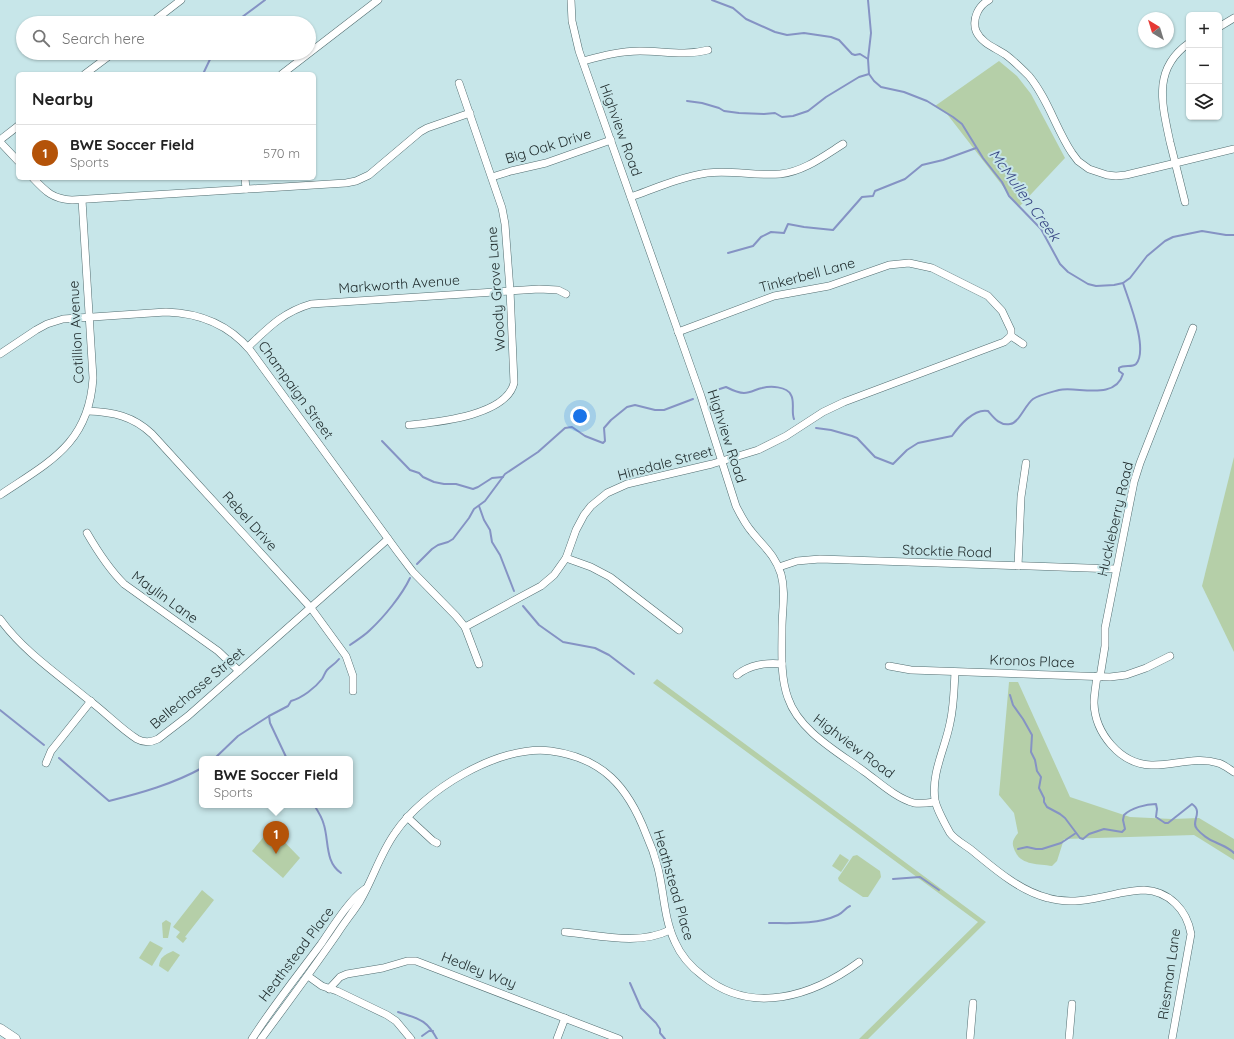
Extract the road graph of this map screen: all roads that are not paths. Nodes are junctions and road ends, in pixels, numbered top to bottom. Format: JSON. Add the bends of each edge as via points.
{"nodes":[{"id":1,"x":181,"y":0,"type":"edge"},
{"id":2,"x":378,"y":0,"type":"edge"},
{"id":3,"x":570,"y":0,"type":"edge"},
{"id":4,"x":989,"y":0,"type":"edge"},
{"id":5,"x":160,"y":16,"type":"edge"},
{"id":6,"x":1234,"y":18,"type":"edge"},
{"id":7,"x":1222,"y":25,"type":"edge"},
{"id":8,"x":1186,"y":46,"type":"edge"},
{"id":9,"x":316,"y":48,"type":"edge"},
{"id":10,"x":708,"y":50,"type":"dead end"},
{"id":11,"x":103,"y":60,"type":"edge"},
{"id":12,"x":300,"y":60,"type":"edge"},
{"id":13,"x":583,"y":61,"type":"junction"},
{"id":14,"x":88,"y":72,"type":"edge"},
{"id":15,"x":285,"y":72,"type":"edge"},
{"id":16,"x":459,"y":83,"type":"dead end"},
{"id":17,"x":470,"y":113,"type":"junction"},
{"id":18,"x":16,"y":128,"type":"edge"},
{"id":19,"x":611,"y":140,"type":"junction"},
{"id":20,"x":0,"y":141,"type":"edge"},
{"id":21,"x":843,"y":144,"type":"dead end"},
{"id":22,"x":1234,"y":149,"type":"edge"},
{"id":23,"x":16,"y":159,"type":"edge"},
{"id":24,"x":1176,"y":163,"type":"junction"},
{"id":25,"x":492,"y":177,"type":"junction"},
{"id":26,"x":35,"y":180,"type":"edge"},
{"id":27,"x":245,"y":180,"type":"edge"},
{"id":28,"x":246,"y":189,"type":"junction"},
{"id":29,"x":631,"y":197,"type":"junction"},
{"id":30,"x":82,"y":200,"type":"junction"},
{"id":31,"x":1185,"y":202,"type":"dead end"},
{"id":32,"x":510,"y":290,"type":"junction"},
{"id":33,"x":566,"y":294,"type":"dead end"},
{"id":34,"x":89,"y":317,"type":"junction"},
{"id":35,"x":1193,"y":328,"type":"dead end"},
{"id":36,"x":678,"y":332,"type":"junction"},
{"id":37,"x":1010,"y":336,"type":"junction"},
{"id":38,"x":1023,"y":344,"type":"dead end"},
{"id":39,"x":248,"y":347,"type":"junction"},
{"id":40,"x":0,"y":354,"type":"edge"},
{"id":41,"x":88,"y":411,"type":"junction"},
{"id":42,"x":409,"y":426,"type":"dead end"},
{"id":43,"x":722,"y":461,"type":"junction"},
{"id":44,"x":1026,"y":462,"type":"dead end"},
{"id":45,"x":0,"y":495,"type":"edge"},
{"id":46,"x":87,"y":533,"type":"dead end"},
{"id":47,"x":388,"y":539,"type":"junction"},
{"id":48,"x":566,"y":558,"type":"junction"},
{"id":49,"x":1018,"y":566,"type":"junction"},
{"id":50,"x":779,"y":567,"type":"junction"},
{"id":51,"x":1116,"y":570,"type":"junction"},
{"id":52,"x":311,"y":608,"type":"junction"},
{"id":53,"x":0,"y":619,"type":"edge"},
{"id":54,"x":465,"y":627,"type":"junction"},
{"id":55,"x":679,"y":630,"type":"dead end"},
{"id":56,"x":1170,"y":656,"type":"dead end"},
{"id":57,"x":480,"y":664,"type":"dead end"},
{"id":58,"x":782,"y":664,"type":"junction"},
{"id":59,"x":890,"y":666,"type":"dead end"},
{"id":60,"x":239,"y":671,"type":"junction"},
{"id":61,"x":955,"y":672,"type":"junction"},
{"id":62,"x":736,"y":675,"type":"dead end"},
{"id":63,"x":1098,"y":676,"type":"junction"},
{"id":64,"x":353,"y":691,"type":"dead end"},
{"id":65,"x":91,"y":701,"type":"junction"},
{"id":66,"x":46,"y":763,"type":"dead end"},
{"id":67,"x":1234,"y":772,"type":"edge"},
{"id":68,"x":935,"y":802,"type":"junction"},
{"id":69,"x":407,"y":817,"type":"junction"},
{"id":70,"x":437,"y":843,"type":"dead end"},
{"id":71,"x":366,"y":889,"type":"junction"},
{"id":72,"x":670,"y":930,"type":"junction"},
{"id":73,"x":564,"y":932,"type":"dead end"},
{"id":74,"x":859,"y":962,"type":"dead end"},
{"id":75,"x":308,"y":976,"type":"junction"},
{"id":76,"x":329,"y":989,"type":"junction"},
{"id":77,"x":973,"y":1003,"type":"dead end"},
{"id":78,"x":1072,"y":1004,"type":"dead end"},
{"id":79,"x":565,"y":1018,"type":"junction"},
{"id":80,"x":0,"y":1029,"type":"edge"},
{"id":81,"x":15,"y":1039,"type":"edge"},
{"id":82,"x":252,"y":1039,"type":"edge"},
{"id":83,"x":261,"y":1039,"type":"edge"},
{"id":84,"x":411,"y":1039,"type":"edge"},
{"id":85,"x":557,"y":1039,"type":"edge"},
{"id":86,"x":619,"y":1039,"type":"edge"},
{"id":87,"x":970,"y":1039,"type":"edge"},
{"id":88,"x":1068,"y":1039,"type":"edge"},
{"id":89,"x":1172,"y":1039,"type":"edge"}],
"edges":[{"from":1,"to":5,"type":"street"},
{"from":2,"to":9,"type":"street"},
{"from":3,"to":13,"type":"street","name":"Highview Road","via":[[574,36]]},
{"from":4,"to":24,"type":"street","via":[[983,4],[976,17],[977,33],[1029,76],[1042,95],[1069,149],[1082,164],[1098,173],[1116,176]]},
{"from":6,"to":7,"type":"street"},
{"from":8,"to":24,"type":"street","via":[[1170,63],[1162,83],[1163,110]]},
{"from":10,"to":13,"type":"street","via":[[684,54],[629,51]]},
{"from":11,"to":14,"type":"street"},
{"from":12,"to":15,"type":"street"},
{"from":13,"to":19,"type":"street","name":"Highview Road"},
{"from":16,"to":17,"type":"street","name":"Woody Grove Lane"},
{"from":17,"to":25,"type":"street","name":"Woody Grove Lane"},
{"from":17,"to":28,"type":"street","via":[[420,132],[369,175],[356,181]]},
{"from":18,"to":20,"type":"street"},
{"from":19,"to":25,"type":"street","name":"Big Oak Drive","via":[[546,163]]},
{"from":19,"to":29,"type":"street","name":"Highview Road"},
{"from":20,"to":23,"type":"street"},
{"from":21,"to":29,"type":"street","via":[[810,164],[788,172],[707,173]]},
{"from":22,"to":24,"type":"street"},
{"from":24,"to":31,"type":"street"},
{"from":25,"to":32,"type":"street","name":"Woody Grove Lane","via":[[505,224]]},
{"from":26,"to":30,"type":"street","via":[[54,196],[64,200]]},
{"from":27,"to":28,"type":"street"},
{"from":28,"to":30,"type":"street"},
{"from":29,"to":36,"type":"street","name":"Highview Road"},
{"from":30,"to":34,"type":"street","name":"Cotillion Avenue"},
{"from":32,"to":33,"type":"street","name":"Markworth Avenue","via":[[551,289]]},
{"from":32,"to":39,"type":"street","name":"Markworth Avenue","via":[[310,304],[285,314]]},
{"from":32,"to":42,"type":"street","name":"Woody Grove Lane","via":[[514,379],[508,395],[504,400],[469,416]]},
{"from":34,"to":39,"type":"street","name":"Champaign Street","via":[[166,312],[193,314],[223,326]]},
{"from":34,"to":40,"type":"street","name":"Champaign Street","via":[[63,319],[47,324]]},
{"from":34,"to":41,"type":"street","name":"Cotillion Avenue","via":[[93,378]]},
{"from":35,"to":51,"type":"street","name":"Huckleberry Road","via":[[1134,482]]},
{"from":36,"to":37,"type":"street","name":"Tinkerbell Lane","via":[[774,296],[829,286],[889,265],[909,263],[932,268],[988,296],[1002,311],[1011,330]]},
{"from":36,"to":43,"type":"street","name":"Highview Road"},
{"from":37,"to":38,"type":"street"},
{"from":37,"to":43,"type":"street","name":"Hinsdale Street","via":[[1004,342],[844,402],[758,450]]},
{"from":39,"to":47,"type":"street","name":"Champaign Street"},
{"from":41,"to":45,"type":"street","name":"Cotillion Avenue","via":[[77,434],[60,454]]},
{"from":41,"to":52,"type":"street","name":"Rebel Drive","via":[[122,415],[148,430]]},
{"from":43,"to":48,"type":"street","name":"Hinsdale Street","via":[[627,484],[607,493],[584,515]]},
{"from":43,"to":50,"type":"street","name":"Highview Road","via":[[742,518],[771,553]]},
{"from":44,"to":49,"type":"street","via":[[1021,497]]},
{"from":46,"to":60,"type":"street","name":"Maylin Lane","via":[[111,571],[124,584],[218,651]]},
{"from":47,"to":52,"type":"street","name":"Bellechasse Street"},
{"from":47,"to":54,"type":"street","name":"Champaign Street","via":[[413,572]]},
{"from":48,"to":54,"type":"street","name":"Hinsdale Street","via":[[546,583]]},
{"from":48,"to":55,"type":"street","via":[[610,577]]},
{"from":49,"to":50,"type":"street","name":"Stocktie Road","via":[[820,559]]},
{"from":49,"to":51,"type":"street","name":"Stocktie Road"},
{"from":50,"to":58,"type":"street","name":"Highview Road","via":[[784,597]]},
{"from":51,"to":63,"type":"street","name":"Huckleberry Road"},
{"from":52,"to":60,"type":"street","name":"Bellechasse Street"},
{"from":52,"to":64,"type":"street","name":"Rebel Drive","via":[[346,656],[353,676]]},
{"from":53,"to":65,"type":"street","name":"Bellechasse Street","via":[[25,648]]},
{"from":54,"to":57,"type":"street","name":"Champaign Street"},
{"from":56,"to":63,"type":"street","name":"Kronos Place","via":[[1126,676]]},
{"from":58,"to":62,"type":"street","via":[[753,667]]},
{"from":58,"to":68,"type":"street","name":"Highview Road","via":[[787,697],[798,717],[811,732],[898,795],[914,803]]},
{"from":59,"to":61,"type":"street","name":"Kronos Place","via":[[911,670]]},
{"from":60,"to":65,"type":"street","name":"Bellechasse Street","via":[[188,716],[153,741],[137,739]]},
{"from":61,"to":63,"type":"street","name":"Kronos Place"},
{"from":61,"to":68,"type":"street","name":"Riesman Lane","via":[[950,723],[935,774]]},
{"from":63,"to":67,"type":"street","name":"Huckleberry Road","via":[[1094,703],[1096,719],[1104,737],[1122,754],[1149,765],[1202,760],[1218,763]]},
{"from":65,"to":66,"type":"street","via":[[51,751]]},
{"from":68,"to":89,"type":"street","name":"Riesman Lane","via":[[951,834],[998,871],[1027,890],[1048,899],[1084,901],[1143,890],[1154,891],[1171,898],[1183,912],[1191,934]]},
{"from":69,"to":70,"type":"street"},
{"from":69,"to":71,"type":"street","name":"Heathstead Place","via":[[388,844]]},
{"from":69,"to":72,"type":"street","name":"Heathstead Place","via":[[428,797],[449,783],[511,754],[532,750],[548,751],[570,754],[585,760],[597,766],[616,782],[636,808],[658,865]]},
{"from":71,"to":75,"type":"street","name":"Heathstead Place"},
{"from":71,"to":82,"type":"street","name":"Heathstead Place","via":[[358,894],[334,925]]},
{"from":72,"to":73,"type":"street","via":[[639,939]]},
{"from":72,"to":74,"type":"street","name":"Heathstead Place","via":[[679,950],[693,969],[721,989],[738,995],[769,999],[796,994],[834,978]]},
{"from":75,"to":76,"type":"street"},
{"from":75,"to":83,"type":"street","name":"Heathstead Place"},
{"from":76,"to":79,"type":"street","name":"Hedley Way","via":[[340,977],[347,974],[416,961]]},
{"from":76,"to":84,"type":"street","via":[[396,1021]]},
{"from":77,"to":87,"type":"street"},
{"from":78,"to":88,"type":"street"},
{"from":79,"to":85,"type":"street"},
{"from":79,"to":86,"type":"street","name":"Hedley Way"},
{"from":80,"to":81,"type":"main road"}]}
